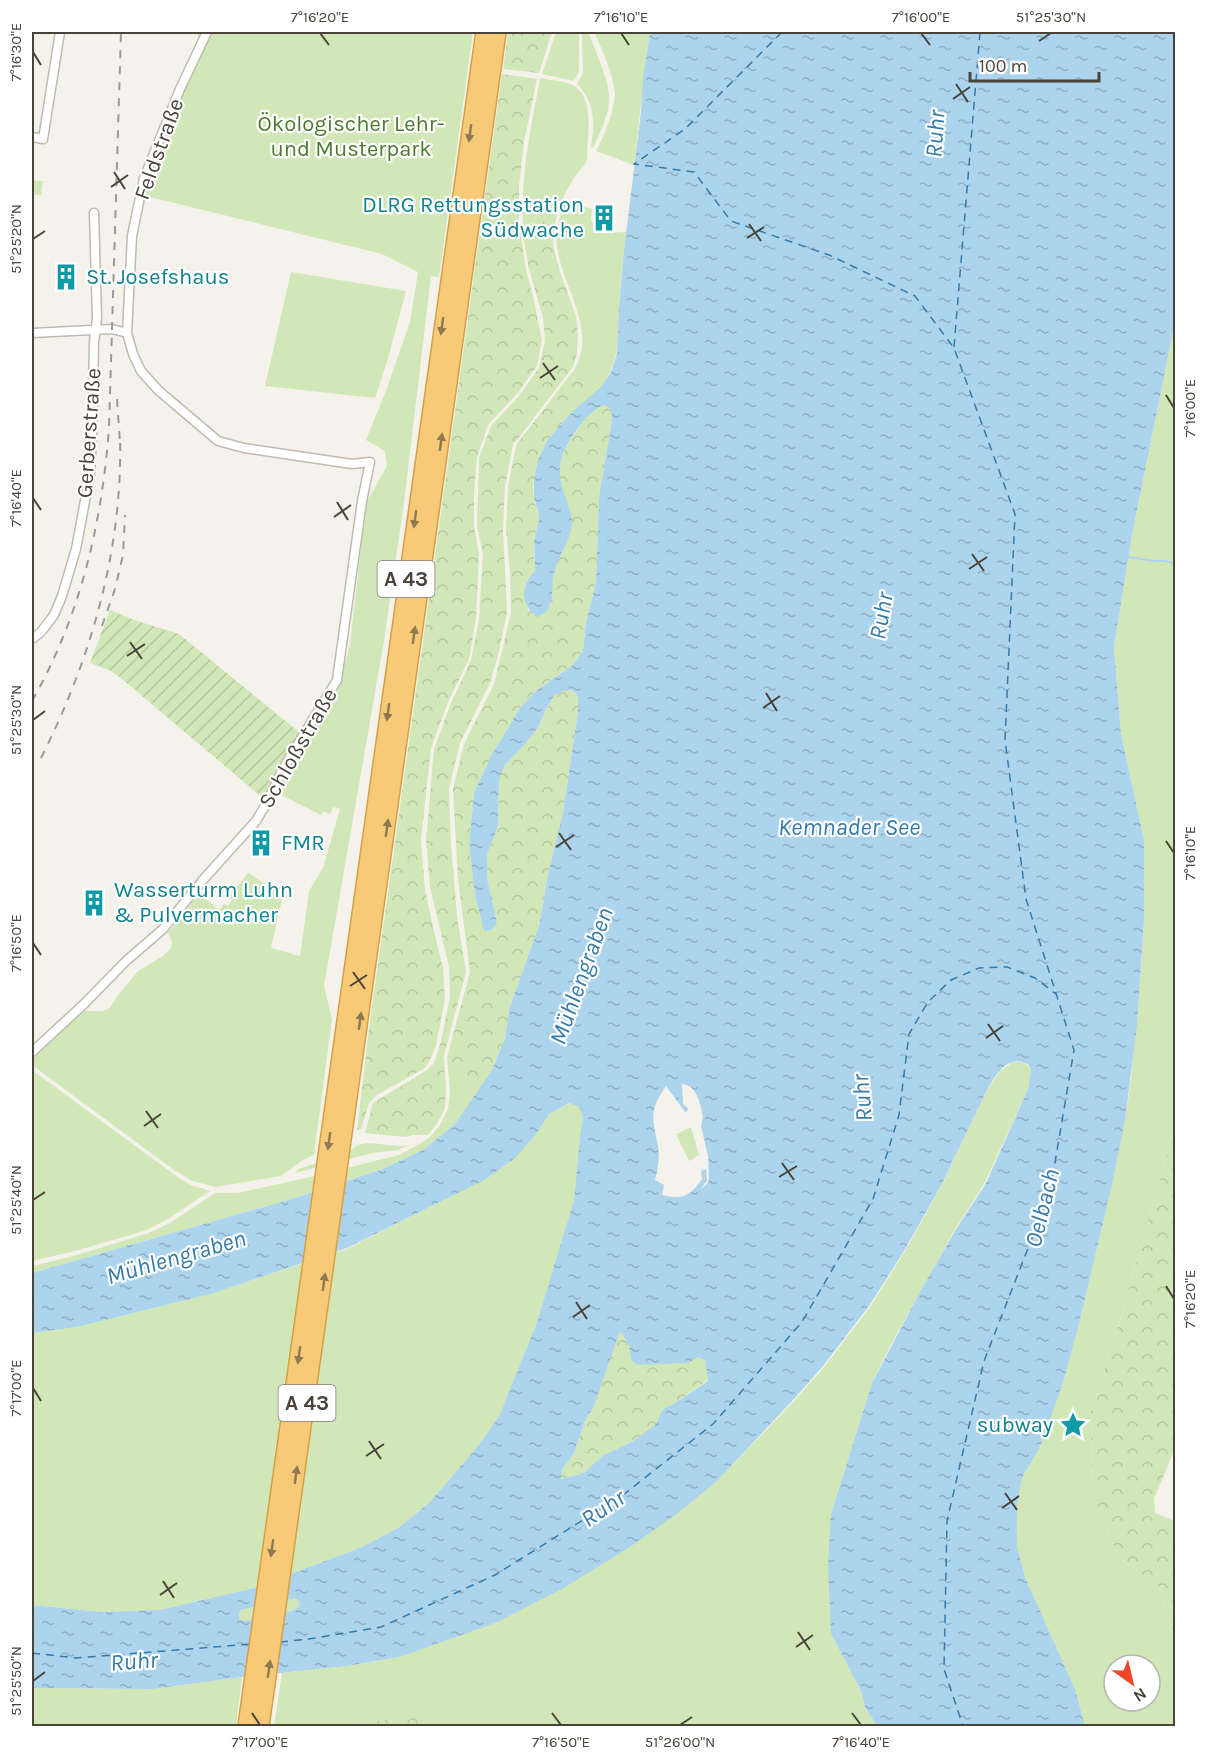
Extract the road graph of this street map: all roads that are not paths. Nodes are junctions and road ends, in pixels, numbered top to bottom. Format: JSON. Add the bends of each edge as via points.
{"nodes":[{"id":1,"x":60,"y":32,"type":"edge"},
{"id":2,"x":207,"y":32,"type":"edge"},
{"id":3,"x":484,"y":32,"type":"edge"},
{"id":4,"x":498,"y":32,"type":"edge"},
{"id":5,"x":32,"y":137,"type":"edge"},
{"id":6,"x":94,"y":213,"type":"dead end"},
{"id":7,"x":96,"y":329,"type":"junction"},
{"id":8,"x":32,"y":333,"type":"edge"},
{"id":9,"x":127,"y":333,"type":"junction"},
{"id":10,"x":370,"y":462,"type":"joint"},
{"id":11,"x":32,"y":639,"type":"edge"},
{"id":12,"x":32,"y":1052,"type":"edge"},
{"id":13,"x":345,"y":1081,"type":"junction"},
{"id":14,"x":246,"y":1726,"type":"edge"},
{"id":15,"x":261,"y":1726,"type":"edge"}],
"edges":[{"from":1,"to":5,"type":"street","via":[[43,139]]},
{"from":2,"to":9,"type":"street","name":"Feldstraße","via":[[141,189],[132,236]]},
{"from":3,"to":13,"type":"highway","number":"A 43","one_way":true},
{"from":13,"to":4,"type":"highway","number":"A 43","one_way":true},
{"from":6,"to":7,"type":"street","name":"Gerberstraße"},
{"from":7,"to":8,"type":"street"},
{"from":7,"to":9,"type":"street"},
{"from":7,"to":11,"type":"street","name":"Gerberstraße","via":[[91,457],[78,540],[54,615]]},
{"from":9,"to":10,"type":"street","name":"Feldstraße","via":[[141,371],[218,441],[341,463]]},
{"from":10,"to":12,"type":"street","name":"Schloßstraße","via":[[337,680],[300,738],[265,806],[163,929]]},
{"from":13,"to":14,"type":"highway","number":"A 43","one_way":true},
{"from":15,"to":13,"type":"highway","number":"A 43","one_way":true}]}
